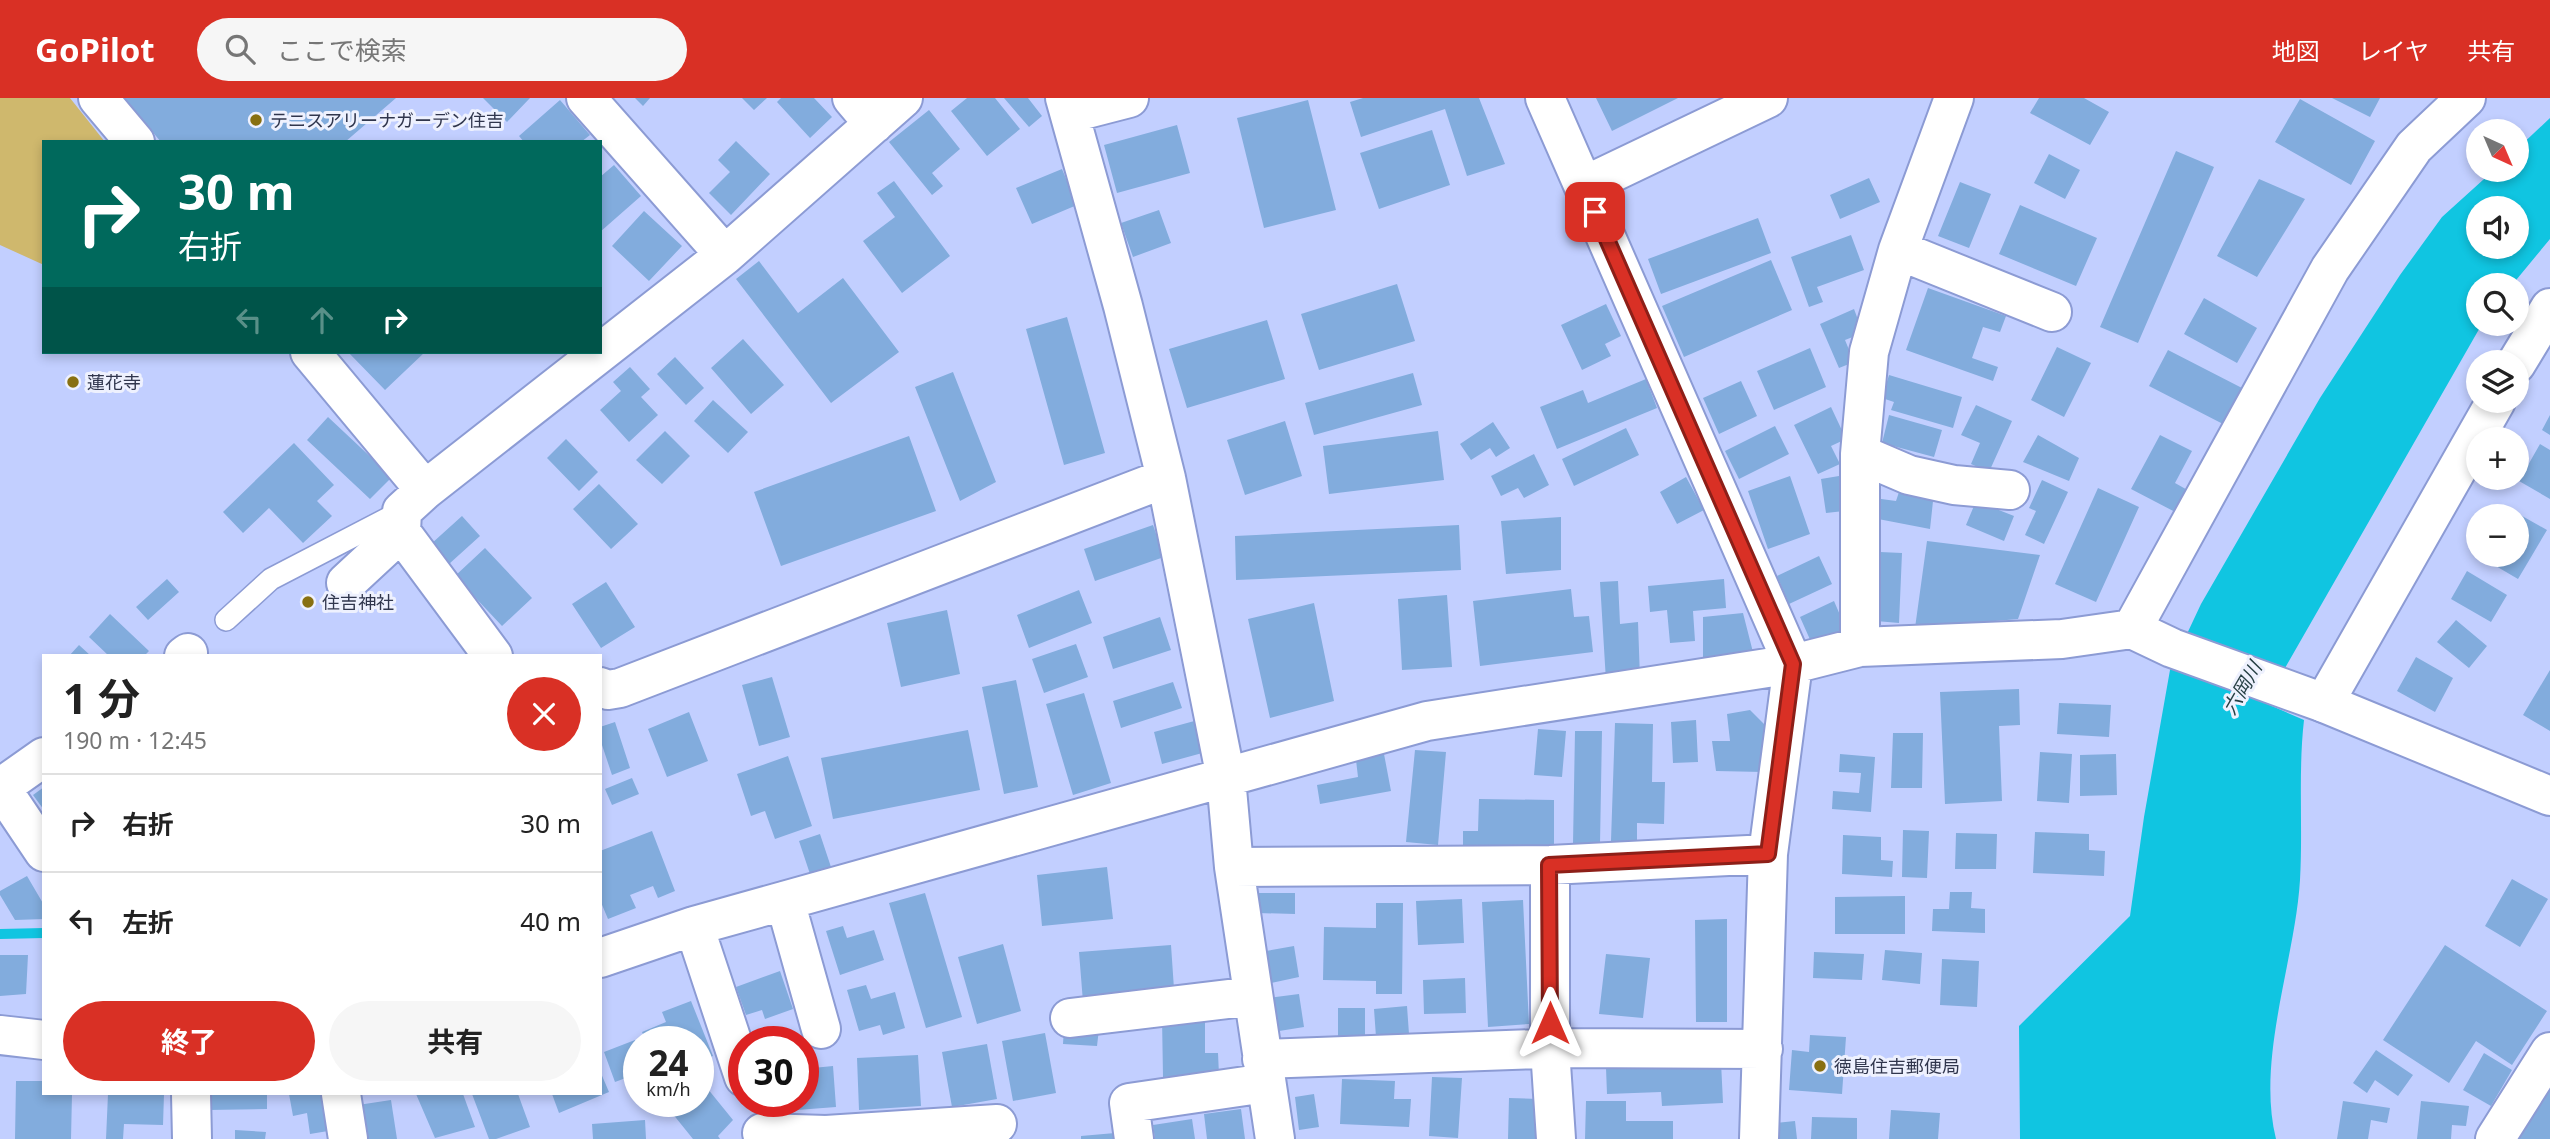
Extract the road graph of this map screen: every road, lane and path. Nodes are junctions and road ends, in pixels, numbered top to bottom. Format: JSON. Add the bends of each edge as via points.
{"nodes":[{"id":1,"x":98,"y":98,"type":"edge"},
{"id":2,"x":586,"y":98,"type":"edge"},
{"id":3,"x":903,"y":98,"type":"edge"},
{"id":4,"x":1129,"y":98,"type":"edge"},
{"id":5,"x":1545,"y":98,"type":"edge"},
{"id":6,"x":1768,"y":98,"type":"edge"},
{"id":7,"x":1954,"y":98,"type":"edge"},
{"id":8,"x":2466,"y":98,"type":"edge"},
{"id":9,"x":1068,"y":105,"type":"edge"},
{"id":10,"x":863,"y":111,"type":"edge"},
{"id":11,"x":133,"y":140,"type":"edge"},
{"id":12,"x":1584,"y":187,"type":"junction"},
{"id":13,"x":1898,"y":250,"type":"junction"},
{"id":14,"x":725,"y":255,"type":"junction"},
{"id":15,"x":2550,"y":308,"type":"edge"},
{"id":16,"x":2052,"y":312,"type":"dead end"},
{"id":17,"x":2524,"y":350,"type":"edge"},
{"id":18,"x":311,"y":354,"type":"edge"},
{"id":19,"x":2488,"y":413,"type":"edge"},
{"id":20,"x":1860,"y":454,"type":"junction"},
{"id":21,"x":1166,"y":478,"type":"junction"},
{"id":22,"x":2010,"y":490,"type":"dead end"},
{"id":23,"x":409,"y":511,"type":"junction"},
{"id":24,"x":346,"y":583,"type":"dead end"},
{"id":25,"x":226,"y":620,"type":"dead end"},
{"id":26,"x":2132,"y":629,"type":"junction"},
{"id":27,"x":1860,"y":647,"type":"junction"},
{"id":28,"x":492,"y":654,"type":"edge"},
{"id":29,"x":1793,"y":664,"type":"junction"},
{"id":30,"x":602,"y":688,"type":"edge"},
{"id":31,"x":2306,"y":697,"type":"junction"},
{"id":32,"x":42,"y":758,"type":"edge"},
{"id":33,"x":1226,"y":778,"type":"junction"},
{"id":34,"x":1,"y":788,"type":"edge"},
{"id":35,"x":2550,"y":796,"type":"edge"},
{"id":36,"x":42,"y":849,"type":"edge"},
{"id":37,"x":1768,"y":854,"type":"junction"},
{"id":38,"x":1549,"y":865,"type":"junction"},
{"id":39,"x":1234,"y":867,"type":"junction"},
{"id":40,"x":785,"y":901,"type":"junction"},
{"id":41,"x":694,"y":926,"type":"junction"},
{"id":42,"x":602,"y":957,"type":"edge"},
{"id":43,"x":1253,"y":996,"type":"junction"},
{"id":44,"x":1070,"y":1018,"type":"dead end"},
{"id":45,"x":728,"y":1029,"type":"edge"},
{"id":46,"x":821,"y":1030,"type":"dead end"},
{"id":47,"x":0,"y":1035,"type":"edge"},
{"id":48,"x":42,"y":1040,"type":"edge"},
{"id":49,"x":1550,"y":1049,"type":"junction"},
{"id":50,"x":1763,"y":1049,"type":"junction"},
{"id":51,"x":2550,"y":1052,"type":"edge"},
{"id":52,"x":1264,"y":1071,"type":"junction"},
{"id":53,"x":191,"y":1095,"type":"edge"},
{"id":54,"x":341,"y":1095,"type":"edge"},
{"id":55,"x":759,"y":1124,"type":"edge"},
{"id":56,"x":997,"y":1124,"type":"dead end"},
{"id":57,"x":192,"y":1139,"type":"edge"},
{"id":58,"x":348,"y":1139,"type":"edge"},
{"id":59,"x":1134,"y":1139,"type":"edge"},
{"id":60,"x":1275,"y":1139,"type":"edge"},
{"id":61,"x":1556,"y":1139,"type":"edge"},
{"id":62,"x":1759,"y":1139,"type":"edge"},
{"id":63,"x":2495,"y":1139,"type":"edge"}],
"edges":[{"from":1,"to":11,"type":"street"},
{"from":2,"to":14,"type":"street"},
{"from":3,"to":10,"type":"street"},
{"from":4,"to":9,"type":"street"},
{"from":5,"to":12,"type":"street"},
{"from":6,"to":12,"type":"street"},
{"from":7,"to":13,"type":"street"},
{"from":8,"to":26,"type":"street","via":[[2414,148],[2329,270]]},
{"from":9,"to":21,"type":"street"},
{"from":10,"to":14,"type":"street"},
{"from":12,"to":29,"type":"street"},
{"from":13,"to":16,"type":"street"},
{"from":13,"to":20,"type":"street","via":[[1869,352]]},
{"from":14,"to":23,"type":"street"},
{"from":15,"to":17,"type":"street"},
{"from":18,"to":23,"type":"street"},
{"from":19,"to":31,"type":"street"},
{"from":20,"to":22,"type":"street","via":[[1909,475]]},
{"from":20,"to":27,"type":"street"},
{"from":21,"to":30,"type":"street","via":[[620,688]]},
{"from":21,"to":33,"type":"street"},
{"from":23,"to":24,"type":"street"},
{"from":23,"to":25,"type":"lane","via":[[271,579]]},
{"from":23,"to":28,"type":"street"},
{"from":26,"to":27,"type":"street","via":[[2063,639]]},
{"from":26,"to":31,"type":"street"},
{"from":27,"to":29,"type":"street"},
{"from":29,"to":33,"type":"street","via":[[1427,721]]},
{"from":29,"to":37,"type":"street"},
{"from":31,"to":35,"type":"street"},
{"from":32,"to":34,"type":"street"},
{"from":33,"to":39,"type":"street"},
{"from":33,"to":40,"type":"street"},
{"from":34,"to":36,"type":"street"},
{"from":37,"to":38,"type":"street"},
{"from":37,"to":50,"type":"street"},
{"from":38,"to":39,"type":"street"},
{"from":38,"to":49,"type":"street"},
{"from":39,"to":43,"type":"street"},
{"from":40,"to":41,"type":"street"},
{"from":40,"to":46,"type":"street"},
{"from":41,"to":42,"type":"street"},
{"from":41,"to":45,"type":"street"},
{"from":43,"to":44,"type":"street"},
{"from":43,"to":52,"type":"street"},
{"from":47,"to":48,"type":"street"},
{"from":49,"to":50,"type":"street"},
{"from":49,"to":52,"type":"street"},
{"from":49,"to":61,"type":"street"},
{"from":50,"to":62,"type":"street"},
{"from":51,"to":63,"type":"street"},
{"from":52,"to":59,"type":"street","via":[[1129,1103]]},
{"from":52,"to":60,"type":"street"},
{"from":53,"to":57,"type":"street"},
{"from":54,"to":58,"type":"street"},
{"from":55,"to":56,"type":"street","via":[[826,1135]]}]}
